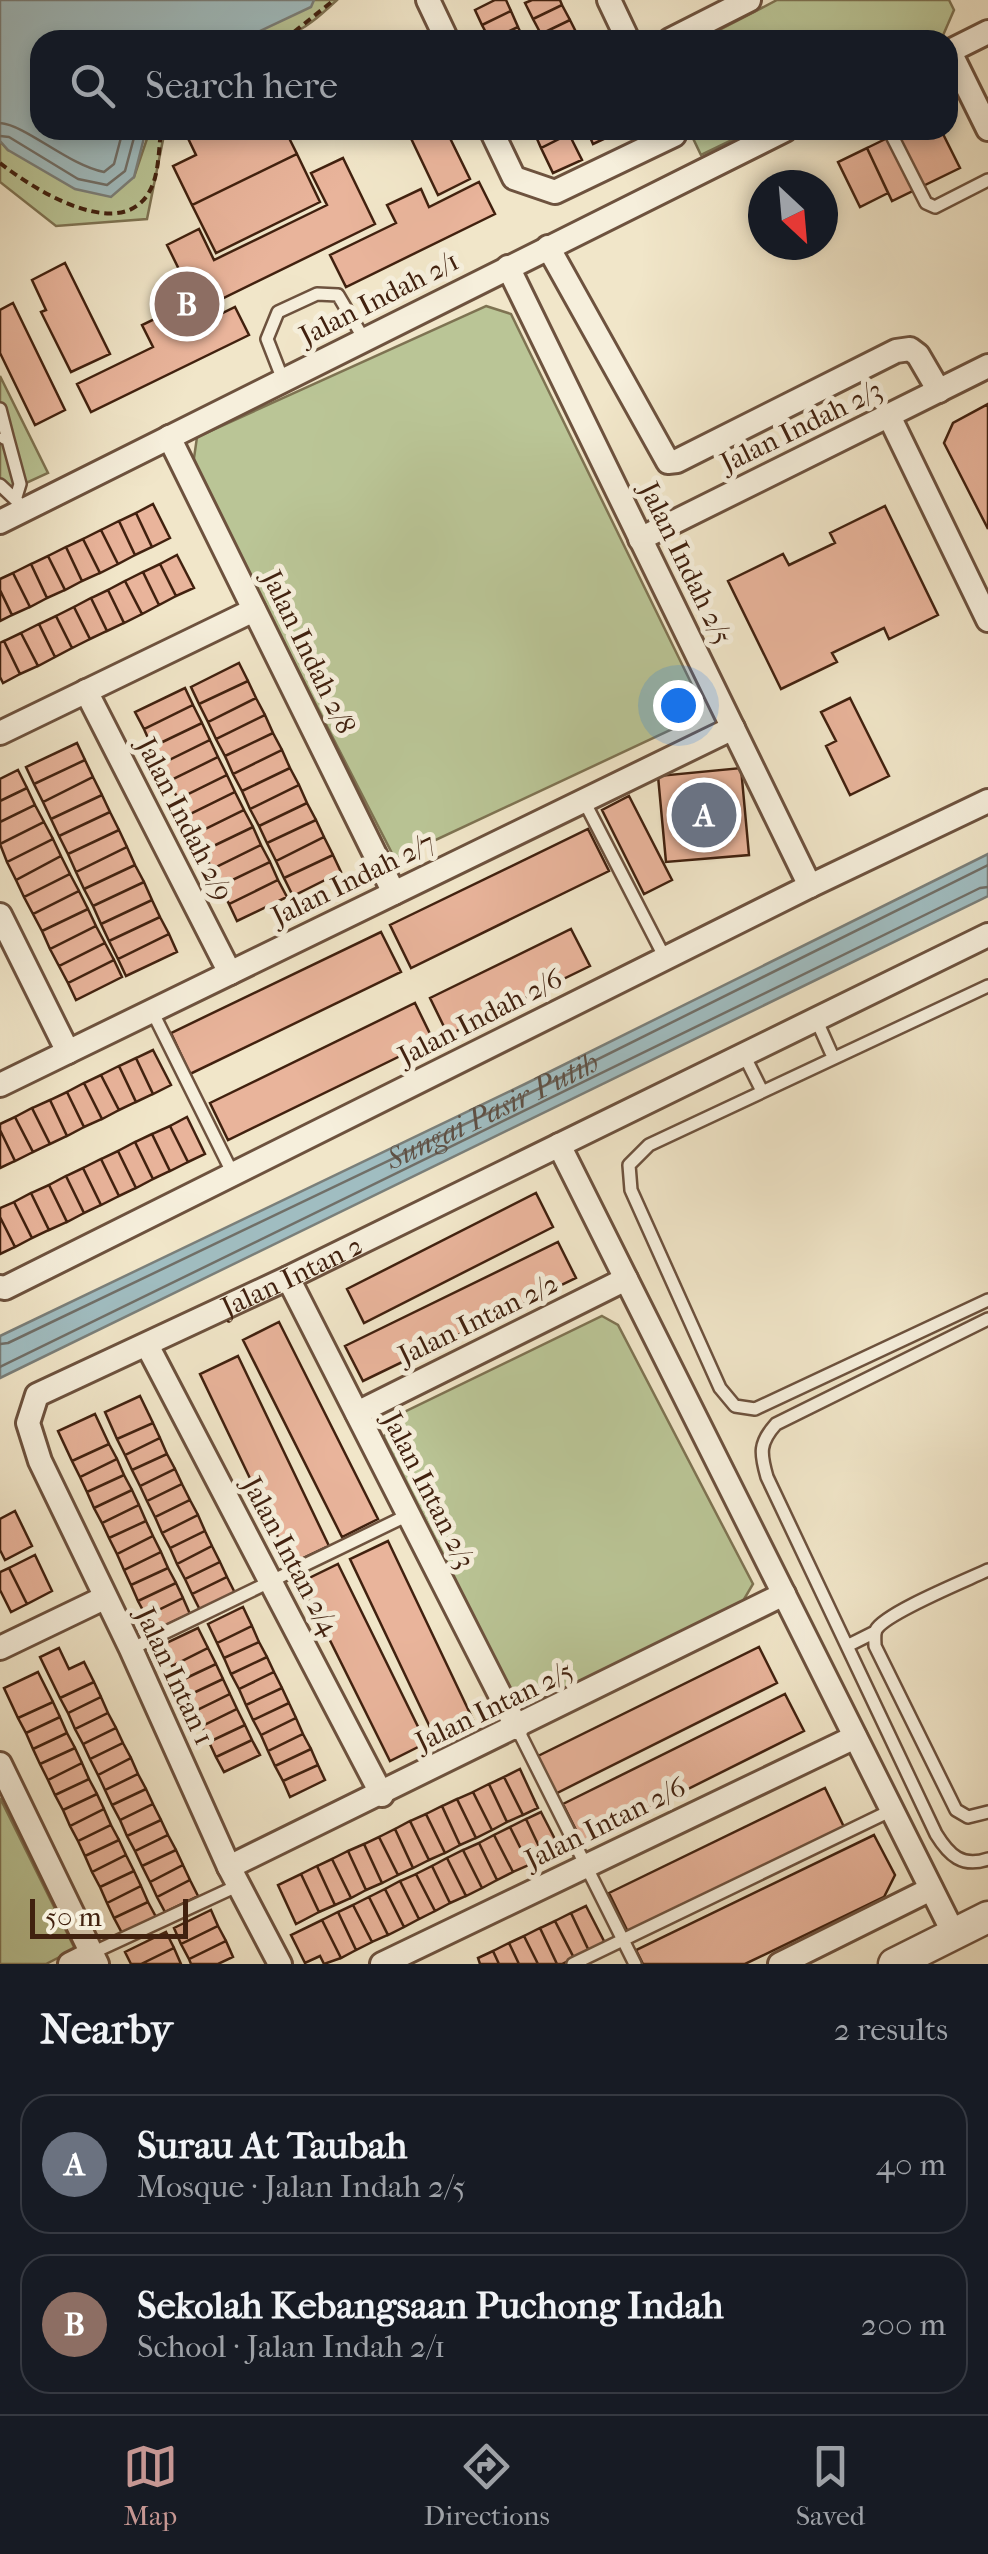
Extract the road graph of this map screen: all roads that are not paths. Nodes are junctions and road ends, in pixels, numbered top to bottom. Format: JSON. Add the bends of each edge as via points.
{"nodes":[{"id":1,"x":428,"y":0,"type":"edge"},
{"id":2,"x":609,"y":0,"type":"edge"},
{"id":3,"x":749,"y":0,"type":"edge"},
{"id":4,"x":443,"y":30,"type":"edge"},
{"id":5,"x":623,"y":30,"type":"edge"},
{"id":6,"x":690,"y":30,"type":"edge"},
{"id":7,"x":988,"y":32,"type":"edge"},
{"id":8,"x":958,"y":47,"type":"edge"},
{"id":9,"x":958,"y":70,"type":"edge"},
{"id":10,"x":988,"y":129,"type":"edge"},
{"id":11,"x":496,"y":140,"type":"edge"},
{"id":12,"x":657,"y":140,"type":"edge"},
{"id":13,"x":677,"y":140,"type":"edge"},
{"id":14,"x":764,"y":140,"type":"edge"},
{"id":15,"x":894,"y":140,"type":"edge"},
{"id":16,"x":692,"y":174,"type":"junction"},
{"id":17,"x":988,"y":180,"type":"edge"},
{"id":18,"x":548,"y":246,"type":"junction"},
{"id":19,"x":508,"y":267,"type":"junction"},
{"id":20,"x":364,"y":340,"type":"junction"},
{"id":21,"x":988,"y":368,"type":"edge"},
{"id":22,"x":284,"y":380,"type":"junction"},
{"id":23,"x":938,"y":391,"type":"junction"},
{"id":24,"x":0,"y":409,"type":"edge"},
{"id":25,"x":888,"y":416,"type":"junction"},
{"id":26,"x":170,"y":437,"type":"junction"},
{"id":27,"x":4,"y":438,"type":"edge"},
{"id":28,"x":0,"y":485,"type":"edge"},
{"id":29,"x":19,"y":504,"type":"junction"},
{"id":30,"x":0,"y":522,"type":"edge"},
{"id":31,"x":640,"y":539,"type":"junction"},
{"id":32,"x":985,"y":605,"type":"edge"},
{"id":33,"x":254,"y":610,"type":"junction"},
{"id":34,"x":86,"y":692,"type":"junction"},
{"id":35,"x":733,"y":728,"type":"junction"},
{"id":36,"x":0,"y":733,"type":"edge"},
{"id":37,"x":584,"y":800,"type":"junction"},
{"id":38,"x":988,"y":801,"type":"edge"},
{"id":39,"x":810,"y":886,"type":"junction"},
{"id":40,"x":394,"y":893,"type":"junction"},
{"id":41,"x":0,"y":914,"type":"edge"},
{"id":42,"x":988,"y":935,"type":"edge"},
{"id":43,"x":666,"y":958,"type":"junction"},
{"id":44,"x":230,"y":973,"type":"junction"},
{"id":45,"x":988,"y":986,"type":"edge"},
{"id":46,"x":152,"y":1011,"type":"junction"},
{"id":47,"x":816,"y":1019,"type":"junction"},
{"id":48,"x":68,"y":1052,"type":"junction"},
{"id":49,"x":744,"y":1055,"type":"junction"},
{"id":50,"x":834,"y":1057,"type":"junction"},
{"id":51,"x":0,"y":1084,"type":"edge"},
{"id":52,"x":762,"y":1091,"type":"junction"},
{"id":53,"x":560,"y":1145,"type":"junction"},
{"id":54,"x":233,"y":1174,"type":"junction"},
{"id":55,"x":288,"y":1278,"type":"junction"},
{"id":56,"x":626,"y":1278,"type":"junction"},
{"id":57,"x":0,"y":1287,"type":"edge"},
{"id":58,"x":988,"y":1300,"type":"edge"},
{"id":59,"x":988,"y":1320,"type":"edge"},
{"id":60,"x":147,"y":1345,"type":"junction"},
{"id":61,"x":32,"y":1410,"type":"joint"},
{"id":62,"x":357,"y":1412,"type":"junction"},
{"id":63,"x":408,"y":1514,"type":"junction"},
{"id":64,"x":988,"y":1570,"type":"edge"},
{"id":65,"x":272,"y":1583,"type":"junction"},
{"id":66,"x":784,"y":1594,"type":"junction"},
{"id":67,"x":104,"y":1598,"type":"junction"},
{"id":68,"x":875,"y":1632,"type":"junction"},
{"id":69,"x":847,"y":1646,"type":"junction"},
{"id":70,"x":0,"y":1648,"type":"edge"},
{"id":71,"x":131,"y":1649,"type":"junction"},
{"id":72,"x":517,"y":1728,"type":"junction"},
{"id":73,"x":855,"y":1737,"type":"junction"},
{"id":74,"x":0,"y":1764,"type":"edge"},
{"id":75,"x":382,"y":1795,"type":"junction"},
{"id":76,"x":892,"y":1810,"type":"junction"},
{"id":77,"x":988,"y":1812,"type":"edge"},
{"id":78,"x":988,"y":1859,"type":"edge"},
{"id":79,"x":586,"y":1865,"type":"junction"},
{"id":80,"x":234,"y":1876,"type":"junction"},
{"id":81,"x":931,"y":1890,"type":"junction"},
{"id":82,"x":988,"y":1917,"type":"edge"},
{"id":83,"x":954,"y":1934,"type":"junction"},
{"id":84,"x":623,"y":1940,"type":"junction"},
{"id":85,"x":95,"y":1959,"type":"edge"},
{"id":86,"x":70,"y":1964,"type":"edge"},
{"id":87,"x":280,"y":1964,"type":"edge"},
{"id":88,"x":382,"y":1964,"type":"edge"},
{"id":89,"x":573,"y":1964,"type":"edge"},
{"id":90,"x":634,"y":1964,"type":"edge"},
{"id":91,"x":780,"y":1964,"type":"edge"},
{"id":92,"x":894,"y":1964,"type":"edge"}],
"edges":[{"from":1,"to":4,"type":"street"},
{"from":2,"to":5,"type":"street"},
{"from":3,"to":6,"type":"street"},
{"from":7,"to":8,"type":"street"},
{"from":9,"to":10,"type":"street"},
{"from":11,"to":12,"type":"street","via":[[514,178],[554,192]]},
{"from":13,"to":16,"type":"street"},
{"from":14,"to":16,"type":"street","name":"Jalan Indah 2/1"},
{"from":15,"to":17,"type":"lane","via":[[926,203],[935,207]]},
{"from":16,"to":18,"type":"street","name":"Jalan Indah 2/1"},
{"from":18,"to":19,"type":"street","name":"Jalan Indah 2/1"},
{"from":18,"to":23,"type":"street","via":[[668,462],[896,351],[918,355]]},
{"from":19,"to":20,"type":"street","name":"Jalan Indah 2/1"},
{"from":19,"to":31,"type":"street","name":"Jalan Indah 2/5"},
{"from":20,"to":22,"type":"street","name":"Jalan Indah 2/1"},
{"from":20,"to":22,"type":"lane","via":[[338,295],[317,294],[278,312],[267,339]]},
{"from":21,"to":23,"type":"street","name":"Jalan Indah 2/3"},
{"from":22,"to":26,"type":"street","name":"Jalan Indah 2/1"},
{"from":23,"to":25,"type":"street","name":"Jalan Indah 2/3"},
{"from":24,"to":27,"type":"lane"},
{"from":25,"to":31,"type":"street","name":"Jalan Indah 2/3"},
{"from":25,"to":32,"type":"street"},
{"from":26,"to":29,"type":"street","name":"Jalan Indah 2/1"},
{"from":26,"to":33,"type":"street","name":"Jalan Indah 2/8"},
{"from":27,"to":29,"type":"lane","via":[[20,484]]},
{"from":28,"to":29,"type":"lane"},
{"from":29,"to":30,"type":"street","name":"Jalan Indah 2/1"},
{"from":31,"to":35,"type":"street","name":"Jalan Indah 2/5"},
{"from":33,"to":34,"type":"street"},
{"from":33,"to":40,"type":"street","name":"Jalan Indah 2/8"},
{"from":34,"to":36,"type":"street"},
{"from":34,"to":44,"type":"street","name":"Jalan Indah 2/9"},
{"from":35,"to":37,"type":"street","name":"Jalan Indah 2/7"},
{"from":35,"to":39,"type":"street","name":"Jalan Indah 2/5"},
{"from":37,"to":40,"type":"street","name":"Jalan Indah 2/7"},
{"from":37,"to":43,"type":"lane"},
{"from":38,"to":39,"type":"street","name":"Jalan Indah 2/6"},
{"from":39,"to":43,"type":"street","name":"Jalan Indah 2/6"},
{"from":40,"to":44,"type":"street","name":"Jalan Indah 2/7"},
{"from":41,"to":48,"type":"street"},
{"from":42,"to":47,"type":"street","name":"Jalan Intan 2"},
{"from":43,"to":54,"type":"street","name":"Jalan Indah 2/6"},
{"from":44,"to":46,"type":"street","name":"Jalan Indah 2/7"},
{"from":45,"to":50,"type":"lane"},
{"from":46,"to":48,"type":"street","name":"Jalan Indah 2/7"},
{"from":46,"to":54,"type":"lane"},
{"from":47,"to":49,"type":"street","name":"Jalan Intan 2"},
{"from":47,"to":50,"type":"lane"},
{"from":48,"to":51,"type":"street","name":"Jalan Indah 2/7"},
{"from":49,"to":52,"type":"lane"},
{"from":49,"to":53,"type":"street","name":"Jalan Intan 2"},
{"from":50,"to":52,"type":"lane"},
{"from":52,"to":58,"type":"lane","via":[[650,1145],[629,1165],[631,1190],[720,1388],[735,1406],[756,1409]]},
{"from":53,"to":55,"type":"street","name":"Jalan Intan 2"},
{"from":53,"to":56,"type":"street"},
{"from":54,"to":57,"type":"street","name":"Jalan Indah 2/6"},
{"from":55,"to":60,"type":"street","name":"Jalan Intan 2"},
{"from":55,"to":62,"type":"street","name":"Jalan Intan 2/3"},
{"from":56,"to":62,"type":"street","name":"Jalan Intan 2/2"},
{"from":56,"to":66,"type":"street"},
{"from":59,"to":69,"type":"lane","via":[[776,1424],[763,1438],[767,1477]]},
{"from":60,"to":61,"type":"street","name":"Jalan Intan 2","via":[[37,1395]]},
{"from":60,"to":65,"type":"street","name":"Jalan Intan 2/4"},
{"from":61,"to":67,"type":"street","name":"Jalan Intan 1","via":[[28,1423],[40,1461]]},
{"from":62,"to":63,"type":"street","name":"Jalan Intan 2/3"},
{"from":63,"to":65,"type":"lane"},
{"from":63,"to":72,"type":"street","name":"Jalan Intan 2/3"},
{"from":64,"to":68,"type":"lane","via":[[918,1602]]},
{"from":65,"to":71,"type":"lane"},
{"from":65,"to":75,"type":"street","name":"Jalan Intan 2/4"},
{"from":66,"to":72,"type":"street","name":"Jalan Intan 2/5"},
{"from":66,"to":73,"type":"street"},
{"from":67,"to":70,"type":"street"},
{"from":67,"to":71,"type":"street","name":"Jalan Intan 1"},
{"from":68,"to":69,"type":"lane"},
{"from":68,"to":77,"type":"lane","via":[[880,1661],[956,1810],[968,1817]]},
{"from":69,"to":78,"type":"lane","via":[[949,1855],[967,1863]]},
{"from":71,"to":80,"type":"street","name":"Jalan Intan 1"},
{"from":72,"to":75,"type":"street","name":"Jalan Intan 2/5"},
{"from":72,"to":79,"type":"lane"},
{"from":73,"to":76,"type":"street"},
{"from":73,"to":79,"type":"street","name":"Jalan Intan 2/6"},
{"from":74,"to":85,"type":"street"},
{"from":75,"to":80,"type":"street","name":"Jalan Intan 2/5"},
{"from":76,"to":81,"type":"street"},
{"from":76,"to":84,"type":"lane"},
{"from":79,"to":84,"type":"lane"},
{"from":79,"to":88,"type":"street","name":"Jalan Intan 2/6"},
{"from":80,"to":85,"type":"lane"},
{"from":80,"to":87,"type":"street","name":"Jalan Intan 1"},
{"from":81,"to":83,"type":"street"},
{"from":81,"to":91,"type":"street"},
{"from":82,"to":83,"type":"street"},
{"from":83,"to":92,"type":"street"},
{"from":84,"to":89,"type":"lane"},
{"from":84,"to":90,"type":"lane"},
{"from":85,"to":86,"type":"street"}]}
